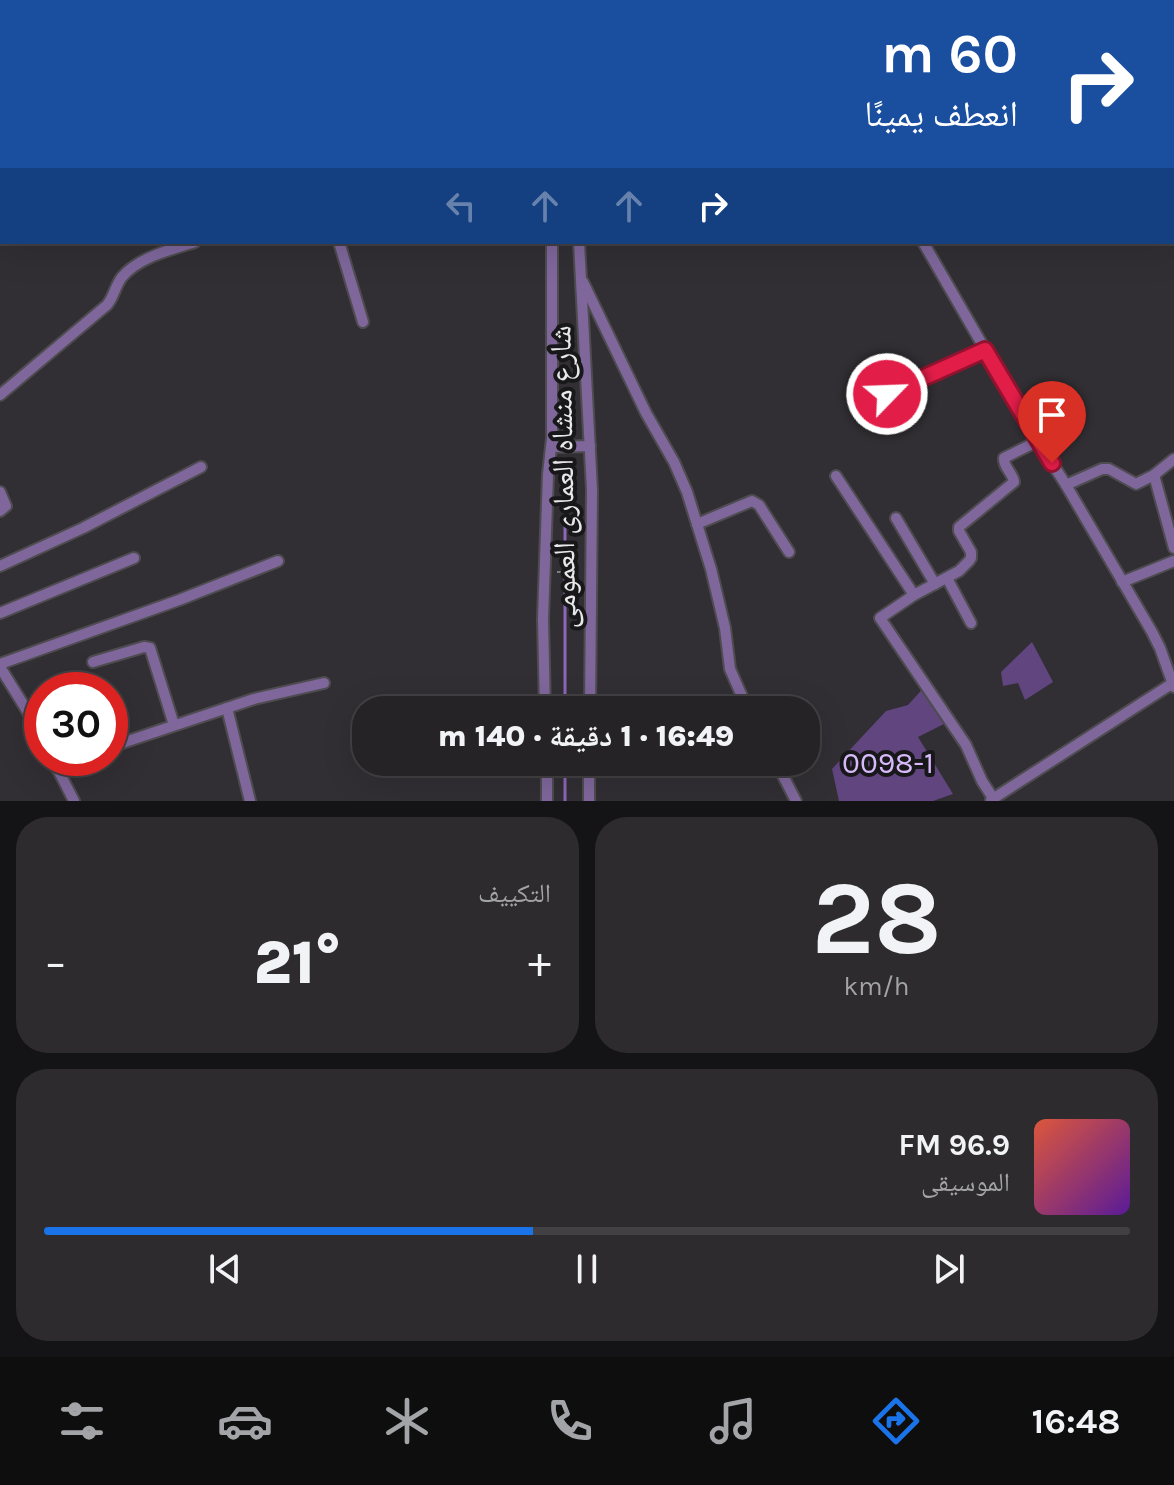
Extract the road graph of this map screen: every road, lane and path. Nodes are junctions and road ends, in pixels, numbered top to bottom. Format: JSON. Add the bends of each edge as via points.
{"nodes":[{"id":1,"x":189,"y":244,"type":"edge"},
{"id":2,"x":340,"y":244,"type":"edge"},
{"id":3,"x":552,"y":244,"type":"edge"},
{"id":4,"x":579,"y":244,"type":"edge"},
{"id":5,"x":924,"y":244,"type":"edge"},
{"id":6,"x":581,"y":279,"type":"junction"},
{"id":7,"x":363,"y":322,"type":"dead end"},
{"id":8,"x":985,"y":350,"type":"junction"},
{"id":9,"x":0,"y":395,"type":"edge"},
{"id":10,"x":862,"y":405,"type":"dead end"},
{"id":11,"x":1038,"y":441,"type":"junction"},
{"id":12,"x":590,"y":446,"type":"junction"},
{"id":13,"x":551,"y":447,"type":"junction"},
{"id":14,"x":1174,"y":459,"type":"edge"},
{"id":15,"x":201,"y":467,"type":"dead end"},
{"id":16,"x":1154,"y":475,"type":"junction"},
{"id":17,"x":836,"y":476,"type":"dead end"},
{"id":18,"x":1066,"y":485,"type":"junction"},
{"id":19,"x":0,"y":492,"type":"edge"},
{"id":20,"x":0,"y":511,"type":"edge"},
{"id":21,"x":896,"y":518,"type":"dead end"},
{"id":22,"x":697,"y":524,"type":"junction"},
{"id":23,"x":1174,"y":548,"type":"edge"},
{"id":24,"x":789,"y":552,"type":"dead end"},
{"id":25,"x":134,"y":558,"type":"dead end"},
{"id":26,"x":278,"y":561,"type":"dead end"},
{"id":27,"x":1174,"y":561,"type":"edge"},
{"id":28,"x":0,"y":566,"type":"edge"},
{"id":29,"x":552,"y":572,"type":"dead end"},
{"id":30,"x":579,"y":572,"type":"dead end"},
{"id":31,"x":947,"y":578,"type":"junction"},
{"id":32,"x":1122,"y":582,"type":"junction"},
{"id":33,"x":935,"y":584,"type":"junction"},
{"id":34,"x":914,"y":595,"type":"junction"},
{"id":35,"x":0,"y":613,"type":"edge"},
{"id":36,"x":971,"y":623,"type":"dead end"},
{"id":37,"x":93,"y":662,"type":"dead end"},
{"id":38,"x":0,"y":665,"type":"edge"},
{"id":39,"x":324,"y":683,"type":"dead end"},
{"id":40,"x":1173,"y":685,"type":"edge"},
{"id":41,"x":545,"y":696,"type":"edge"},
{"id":42,"x":590,"y":696,"type":"edge"},
{"id":43,"x":742,"y":696,"type":"edge"},
{"id":44,"x":24,"y":703,"type":"edge"},
{"id":45,"x":227,"y":708,"type":"junction"},
{"id":46,"x":174,"y":725,"type":"junction"},
{"id":47,"x":128,"y":741,"type":"edge"},
{"id":48,"x":61,"y":776,"type":"edge"},
{"id":49,"x":547,"y":776,"type":"edge"},
{"id":50,"x":589,"y":776,"type":"edge"},
{"id":51,"x":783,"y":776,"type":"edge"},
{"id":52,"x":991,"y":799,"type":"edge"},
{"id":53,"x":74,"y":801,"type":"edge"},
{"id":54,"x":250,"y":801,"type":"edge"},
{"id":55,"x":547,"y":801,"type":"edge"},
{"id":56,"x":589,"y":801,"type":"edge"},
{"id":57,"x":796,"y":801,"type":"edge"}],
"edges":[{"from":1,"to":9,"type":"street","via":[[151,257],[123,275],[107,305]]},
{"from":2,"to":7,"type":"street"},
{"from":3,"to":13,"type":"street","name":"شارع منشاه العمارى العمومى"},
{"from":4,"to":6,"type":"street","name":"شارع منشاه العمارى العمومى"},
{"from":5,"to":8,"type":"street"},
{"from":6,"to":12,"type":"street","name":"شارع منشاه العمارى العمومى"},
{"from":6,"to":22,"type":"street","via":[[674,462]]},
{"from":8,"to":10,"type":"street"},
{"from":8,"to":11,"type":"street"},
{"from":11,"to":18,"type":"street"},
{"from":11,"to":31,"type":"street","via":[[1004,458],[1014,482],[959,527],[971,558]]},
{"from":12,"to":13,"type":"street"},
{"from":12,"to":42,"type":"street","name":"شارع منشاه العمارى العمومى"},
{"from":13,"to":41,"type":"street","name":"شارع منشاه العمارى العمومى"},
{"from":14,"to":16,"type":"street"},
{"from":15,"to":28,"type":"street"},
{"from":16,"to":18,"type":"street","via":[[1136,484],[1102,469]]},
{"from":16,"to":23,"type":"street"},
{"from":17,"to":34,"type":"street"},
{"from":18,"to":32,"type":"street"},
{"from":19,"to":20,"type":"street","via":[[6,506]]},
{"from":21,"to":33,"type":"street"},
{"from":22,"to":24,"type":"street","via":[[752,501]]},
{"from":22,"to":43,"type":"street","via":[[725,628],[730,669]]},
{"from":25,"to":35,"type":"street"},
{"from":26,"to":38,"type":"street"},
{"from":27,"to":32,"type":"street"},
{"from":29,"to":30,"type":"path"},
{"from":31,"to":33,"type":"street"},
{"from":31,"to":36,"type":"street"},
{"from":32,"to":40,"type":"street","via":[[1156,639]]},
{"from":33,"to":34,"type":"street"},
{"from":34,"to":52,"type":"street","via":[[880,618],[966,745]]},
{"from":37,"to":46,"type":"street","via":[[150,648]]},
{"from":38,"to":44,"type":"street"},
{"from":39,"to":45,"type":"street"},
{"from":40,"to":52,"type":"street"},
{"from":45,"to":46,"type":"street"},
{"from":45,"to":54,"type":"street"},
{"from":46,"to":47,"type":"street"},
{"from":48,"to":53,"type":"street"},
{"from":49,"to":55,"type":"street"},
{"from":50,"to":56,"type":"street"},
{"from":51,"to":57,"type":"street"}]}
